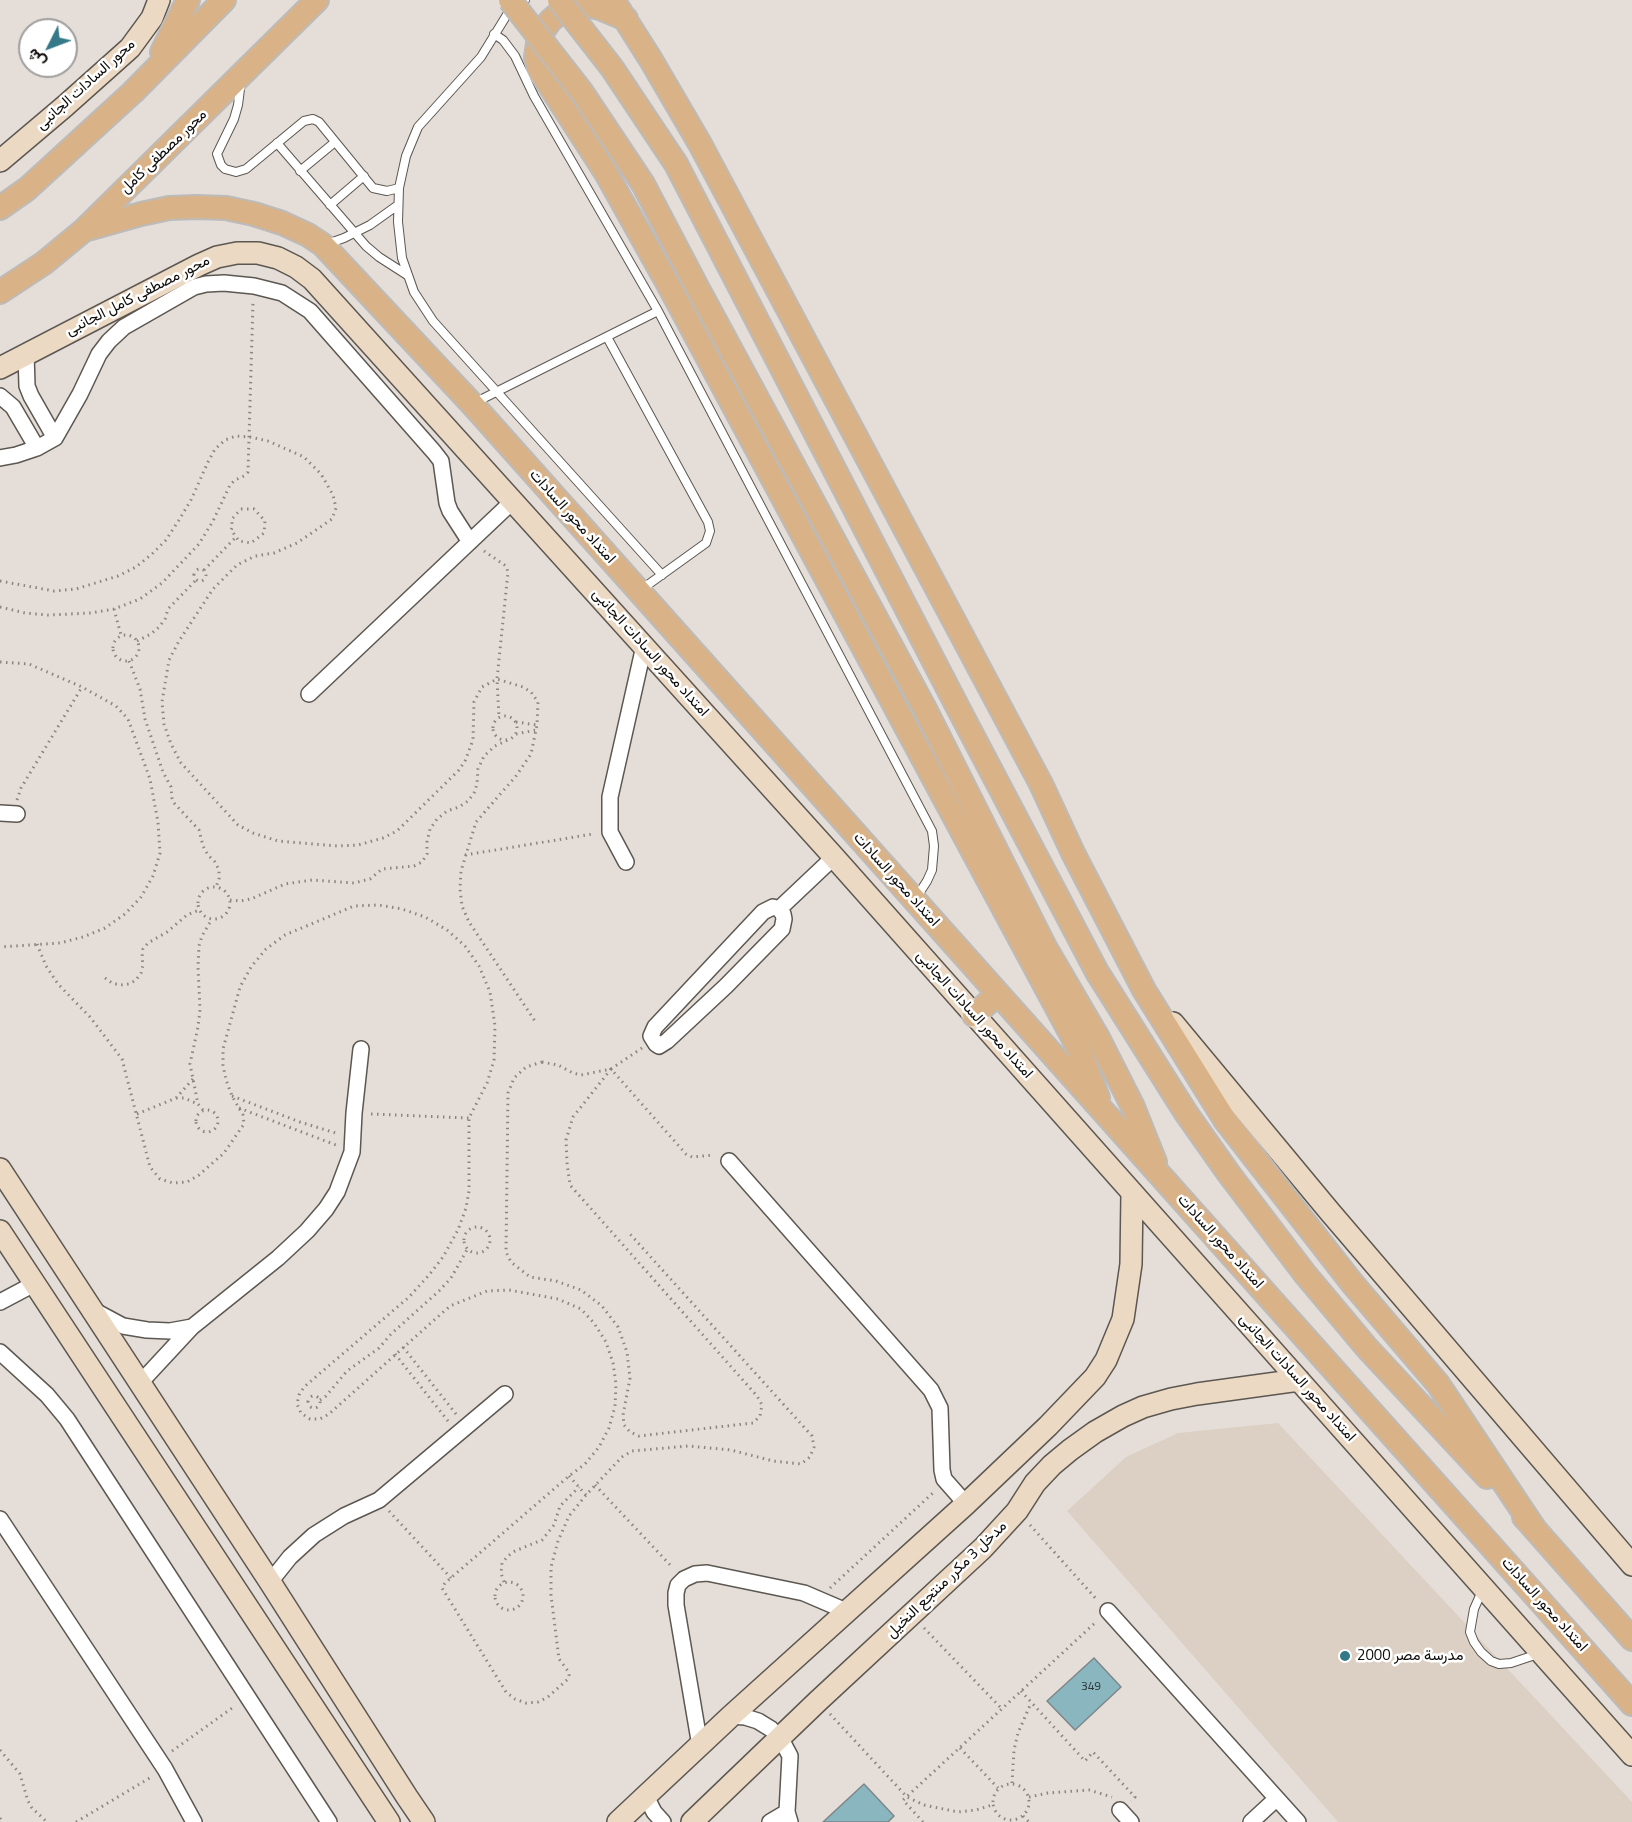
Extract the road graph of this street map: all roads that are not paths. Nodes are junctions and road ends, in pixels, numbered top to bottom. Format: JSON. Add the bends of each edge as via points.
{"nodes":[{"id":1,"x":159,"y":0,"type":"edge"},
{"id":2,"x":188,"y":0,"type":"edge"},
{"id":3,"x":224,"y":0,"type":"edge"},
{"id":4,"x":317,"y":0,"type":"edge"},
{"id":5,"x":510,"y":0,"type":"edge"},
{"id":6,"x":525,"y":0,"type":"edge"},
{"id":7,"x":559,"y":0,"type":"edge"},
{"id":8,"x":613,"y":0,"type":"edge"},
{"id":9,"x":626,"y":19,"type":"junction"},
{"id":10,"x":494,"y":34,"type":"junction"},
{"id":11,"x":241,"y":77,"type":"junction"},
{"id":12,"x":134,"y":92,"type":"junction"},
{"id":13,"x":335,"y":141,"type":"junction"},
{"id":14,"x":277,"y":143,"type":"junction"},
{"id":15,"x":0,"y":161,"type":"edge"},
{"id":16,"x":300,"y":171,"type":"junction"},
{"id":17,"x":364,"y":176,"type":"junction"},
{"id":18,"x":399,"y":188,"type":"junction"},
{"id":19,"x":330,"y":205,"type":"junction"},
{"id":20,"x":398,"y":205,"type":"junction"},
{"id":21,"x":0,"y":208,"type":"edge"},
{"id":22,"x":84,"y":230,"type":"junction"},
{"id":23,"x":355,"y":234,"type":"junction"},
{"id":24,"x":323,"y":245,"type":"junction"},
{"id":25,"x":407,"y":275,"type":"junction"},
{"id":26,"x":312,"y":279,"type":"joint"},
{"id":27,"x":0,"y":292,"type":"edge"},
{"id":28,"x":658,"y":311,"type":"junction"},
{"id":29,"x":607,"y":337,"type":"junction"},
{"id":30,"x":26,"y":353,"type":"junction"},
{"id":31,"x":0,"y":368,"type":"edge"},
{"id":32,"x":497,"y":391,"type":"junction"},
{"id":33,"x":0,"y":396,"type":"edge"},
{"id":34,"x":472,"y":404,"type":"junction"},
{"id":35,"x":55,"y":438,"type":"junction"},
{"id":36,"x":37,"y":448,"type":"junction"},
{"id":37,"x":0,"y":458,"type":"edge"},
{"id":38,"x":514,"y":500,"type":"junction"},
{"id":39,"x":470,"y":542,"type":"junction"},
{"id":40,"x":662,"y":575,"type":"junction"},
{"id":41,"x":639,"y":592,"type":"junction"},
{"id":42,"x":644,"y":646,"type":"junction"},
{"id":43,"x":309,"y":694,"type":"dead end"},
{"id":44,"x":0,"y":813,"type":"edge"},
{"id":45,"x":17,"y":814,"type":"road end"},
{"id":46,"x":834,"y":857,"type":"junction"},
{"id":47,"x":626,"y":862,"type":"dead end"},
{"id":48,"x":914,"y":900,"type":"junction"},
{"id":49,"x":779,"y":909,"type":"junction"},
{"id":50,"x":1144,"y":990,"type":"junction"},
{"id":51,"x":998,"y":994,"type":"junction"},
{"id":52,"x":974,"y":1015,"type":"junction"},
{"id":53,"x":361,"y":1049,"type":"dead end"},
{"id":54,"x":1101,"y":1110,"type":"junction"},
{"id":55,"x":729,"y":1161,"type":"road end"},
{"id":56,"x":0,"y":1169,"type":"edge"},
{"id":57,"x":1160,"y":1175,"type":"junction"},
{"id":58,"x":1132,"y":1193,"type":"junction"},
{"id":59,"x":0,"y":1231,"type":"edge"},
{"id":60,"x":34,"y":1284,"type":"junction"},
{"id":61,"x":0,"y":1302,"type":"edge"},
{"id":62,"x":92,"y":1310,"type":"junction"},
{"id":63,"x":192,"y":1327,"type":"junction"},
{"id":64,"x":0,"y":1352,"type":"edge"},
{"id":65,"x":1299,"y":1380,"type":"junction"},
{"id":66,"x":140,"y":1383,"type":"junction"},
{"id":67,"x":505,"y":1394,"type":"dead end"},
{"id":68,"x":1048,"y":1426,"type":"junction"},
{"id":69,"x":1070,"y":1450,"type":"junction"},
{"id":70,"x":216,"y":1499,"type":"junction"},
{"id":71,"x":966,"y":1504,"type":"junction"},
{"id":72,"x":188,"y":1517,"type":"junction"},
{"id":73,"x":0,"y":1519,"type":"edge"},
{"id":74,"x":1534,"y":1528,"type":"junction"},
{"id":75,"x":1632,"y":1565,"type":"edge"},
{"id":76,"x":270,"y":1582,"type":"junction"},
{"id":77,"x":1484,"y":1587,"type":"junction"},
{"id":78,"x":846,"y":1611,"type":"junction"},
{"id":79,"x":1108,"y":1611,"type":"road end"},
{"id":80,"x":1632,"y":1639,"type":"edge"},
{"id":81,"x":1542,"y":1652,"type":"junction"},
{"id":82,"x":1632,"y":1704,"type":"edge"},
{"id":83,"x":731,"y":1716,"type":"junction"},
{"id":84,"x":781,"y":1739,"type":"junction"},
{"id":85,"x":700,"y":1746,"type":"junction"},
{"id":86,"x":1632,"y":1755,"type":"edge"},
{"id":87,"x":646,"y":1796,"type":"junction"},
{"id":88,"x":407,"y":1797,"type":"junction"},
{"id":89,"x":1276,"y":1798,"type":"junction"},
{"id":90,"x":1123,"y":1808,"type":"road end"},
{"id":91,"x":386,"y":1817,"type":"edge"},
{"id":92,"x":788,"y":1817,"type":"edge"},
{"id":93,"x":194,"y":1822,"type":"edge"},
{"id":94,"x":329,"y":1822,"type":"edge"},
{"id":95,"x":424,"y":1822,"type":"edge"},
{"id":96,"x":618,"y":1822,"type":"edge"},
{"id":97,"x":663,"y":1822,"type":"edge"},
{"id":98,"x":692,"y":1822,"type":"edge"},
{"id":99,"x":770,"y":1822,"type":"edge"},
{"id":100,"x":1131,"y":1822,"type":"edge"},
{"id":101,"x":1251,"y":1822,"type":"edge"},
{"id":102,"x":1298,"y":1822,"type":"edge"}],
"edges":[{"from":1,"to":15,"type":"street","name":"محور السادات الجانبى","via":[[152,18],[130,48]]},
{"from":2,"to":12,"type":"main road","via":[[164,48]]},
{"from":3,"to":12,"type":"main road"},
{"from":4,"to":11,"type":"main road","name":"محور مصطفى كامل"},
{"from":5,"to":57,"type":"main road","bridge":true,"via":[[581,91],[643,184],[1128,1097]]},
{"from":6,"to":10,"type":"lane","via":[[508,13]]},
{"from":7,"to":74,"type":"main road","bridge":true,"via":[[612,68],[676,164],[1097,972],[1186,1113],[1305,1274],[1360,1340]]},
{"from":8,"to":9,"type":"main road"},
{"from":9,"to":50,"type":"main road","via":[[700,144],[1041,784]]},
{"from":9,"to":54,"type":"main road","via":[[590,6],[558,14],[539,37],[539,69],[606,173],[674,294],[1070,1032]]},
{"from":10,"to":18,"type":"lane","via":[[482,57],[418,127]]},
{"from":10,"to":28,"type":"lane","via":[[515,56]]},
{"from":11,"to":14,"type":"lane","via":[[236,112],[217,154],[221,165],[230,171],[241,171]]},
{"from":11,"to":22,"type":"main road","name":"محور مصطفى كامل"},
{"from":12,"to":21,"type":"main road","via":[[27,189]]},
{"from":13,"to":14,"type":"lane","via":[[319,122],[309,119]]},
{"from":13,"to":16,"type":"lane"},
{"from":13,"to":17,"type":"lane"},
{"from":14,"to":16,"type":"lane"},
{"from":16,"to":19,"type":"lane"},
{"from":17,"to":18,"type":"lane","via":[[373,188]]},
{"from":17,"to":19,"type":"lane"},
{"from":18,"to":20,"type":"lane"},
{"from":19,"to":23,"type":"lane"},
{"from":20,"to":23,"type":"lane"},
{"from":20,"to":25,"type":"lane","via":[[399,240]]},
{"from":22,"to":24,"type":"main road","name":"امتداد محور السادات","via":[[169,208],[226,208],[282,223]]},
{"from":22,"to":27,"type":"main road","name":"محور مصطفى كامل"},
{"from":23,"to":24,"type":"lane"},
{"from":23,"to":25,"type":"lane","via":[[379,257]]},
{"from":24,"to":34,"type":"main road","name":"امتداد محور السادات"},
{"from":25,"to":32,"type":"lane","via":[[433,321]]},
{"from":26,"to":30,"type":"street","name":"محور مصطفى كامل الجانبى","via":[[278,258],[258,253],[217,257]]},
{"from":26,"to":38,"type":"street","name":"امتداد محور السادات الجانبى"},
{"from":28,"to":29,"type":"lane"},
{"from":28,"to":48,"type":"lane","via":[[932,831],[932,870]]},
{"from":29,"to":32,"type":"lane"},
{"from":29,"to":40,"type":"lane","via":[[709,526],[706,543]]},
{"from":30,"to":31,"type":"street","name":"محور مصطفى كامل الجانبى"},
{"from":30,"to":35,"type":"street","via":[[27,386]]},
{"from":32,"to":34,"type":"lane"},
{"from":32,"to":40,"type":"lane"},
{"from":33,"to":36,"type":"street","via":[[13,407]]},
{"from":34,"to":41,"type":"main road","name":"امتداد محور السادات"},
{"from":35,"to":36,"type":"street"},
{"from":35,"to":39,"type":"street","via":[[99,354],[124,327],[206,284],[254,286],[282,293],[310,311],[441,461],[450,511]]},
{"from":36,"to":37,"type":"street"},
{"from":38,"to":39,"type":"street"},
{"from":38,"to":42,"type":"street","name":"امتداد محور السادات الجانبى"},
{"from":39,"to":43,"type":"street"},
{"from":40,"to":41,"type":"lane"},
{"from":41,"to":48,"type":"main road","name":"امتداد محور السادات"},
{"from":42,"to":46,"type":"street","name":"امتداد محور السادات الجانبى"},
{"from":42,"to":47,"type":"street","via":[[612,784],[609,813],[610,832]]},
{"from":44,"to":45,"type":"street"},
{"from":46,"to":49,"type":"street"},
{"from":46,"to":52,"type":"street","name":"امتداد محور السادات الجانبى"},
{"from":48,"to":51,"type":"main road","name":"امتداد محور السادات"},
{"from":49,"to":49,"type":"street","via":[[784,919],[782,929],[667,1041],[659,1046],[652,1040],[655,1027],[763,912],[773,907]]},
{"from":50,"to":74,"type":"main road","via":[[1225,1120],[1352,1283],[1438,1384]]},
{"from":50,"to":75,"type":"street"},
{"from":51,"to":52,"type":"main road"},
{"from":51,"to":54,"type":"main road","name":"امتداد محور السادات"},
{"from":52,"to":58,"type":"street","name":"امتداد محور السادات الجانبى"},
{"from":53,"to":63,"type":"street","via":[[352,1144],[337,1192],[307,1231]]},
{"from":54,"to":57,"type":"main road","name":"امتداد محور السادات"},
{"from":55,"to":71,"type":"street","via":[[931,1390],[940,1408],[944,1479]]},
{"from":56,"to":62,"type":"street"},
{"from":57,"to":82,"type":"main road","name":"امتداد محور السادات"},
{"from":58,"to":65,"type":"street","name":"امتداد محور السادات الجانبى"},
{"from":58,"to":68,"type":"street","via":[[1131,1264],[1116,1340],[1101,1368]]},
{"from":59,"to":60,"type":"street"},
{"from":60,"to":61,"type":"street"},
{"from":60,"to":72,"type":"street"},
{"from":62,"to":63,"type":"street","via":[[123,1326],[170,1331]]},
{"from":62,"to":66,"type":"street"},
{"from":63,"to":66,"type":"street"},
{"from":64,"to":94,"type":"street","via":[[67,1419]]},
{"from":65,"to":69,"type":"street","name":"مدخل 3 مكرر منتجع النخيل","via":[[1197,1394],[1143,1407]]},
{"from":65,"to":77,"type":"street","name":"امتداد محور السادات الجانبى"},
{"from":66,"to":70,"type":"street"},
{"from":67,"to":76,"type":"street","via":[[380,1500],[314,1535]]},
{"from":68,"to":69,"type":"street"},
{"from":68,"to":71,"type":"street"},
{"from":69,"to":84,"type":"street","name":"مدخل 3 مكرر منتجع النخيل","via":[[1035,1483],[1017,1511],[983,1548]]},
{"from":70,"to":72,"type":"street"},
{"from":70,"to":76,"type":"street"},
{"from":71,"to":78,"type":"street"},
{"from":72,"to":91,"type":"street"},
{"from":73,"to":93,"type":"street","via":[[162,1764]]},
{"from":74,"to":80,"type":"main road"},
{"from":76,"to":88,"type":"street"},
{"from":77,"to":81,"type":"street","name":"امتداد محور السادات الجانبى"},
{"from":77,"to":81,"type":"lane","via":[[1474,1609],[1470,1632],[1481,1652],[1499,1664]]},
{"from":78,"to":83,"type":"street"},
{"from":78,"to":85,"type":"street","via":[[784,1588],[707,1573],[684,1579],[675,1593],[676,1605]]},
{"from":79,"to":89,"type":"street"},
{"from":81,"to":86,"type":"street","name":"امتداد محور السادات الجانبى"},
{"from":83,"to":84,"type":"street","via":[[758,1721]]},
{"from":83,"to":85,"type":"street"},
{"from":84,"to":92,"type":"street","via":[[789,1756]]},
{"from":84,"to":98,"type":"street","name":"مدخل 3 مكرر منتجع النخيل"},
{"from":85,"to":87,"type":"street"},
{"from":87,"to":96,"type":"street"},
{"from":87,"to":97,"type":"street"},
{"from":88,"to":91,"type":"street"},
{"from":88,"to":95,"type":"street"},
{"from":89,"to":101,"type":"street"},
{"from":89,"to":102,"type":"street"},
{"from":90,"to":100,"type":"street"},
{"from":92,"to":99,"type":"street"}]}
